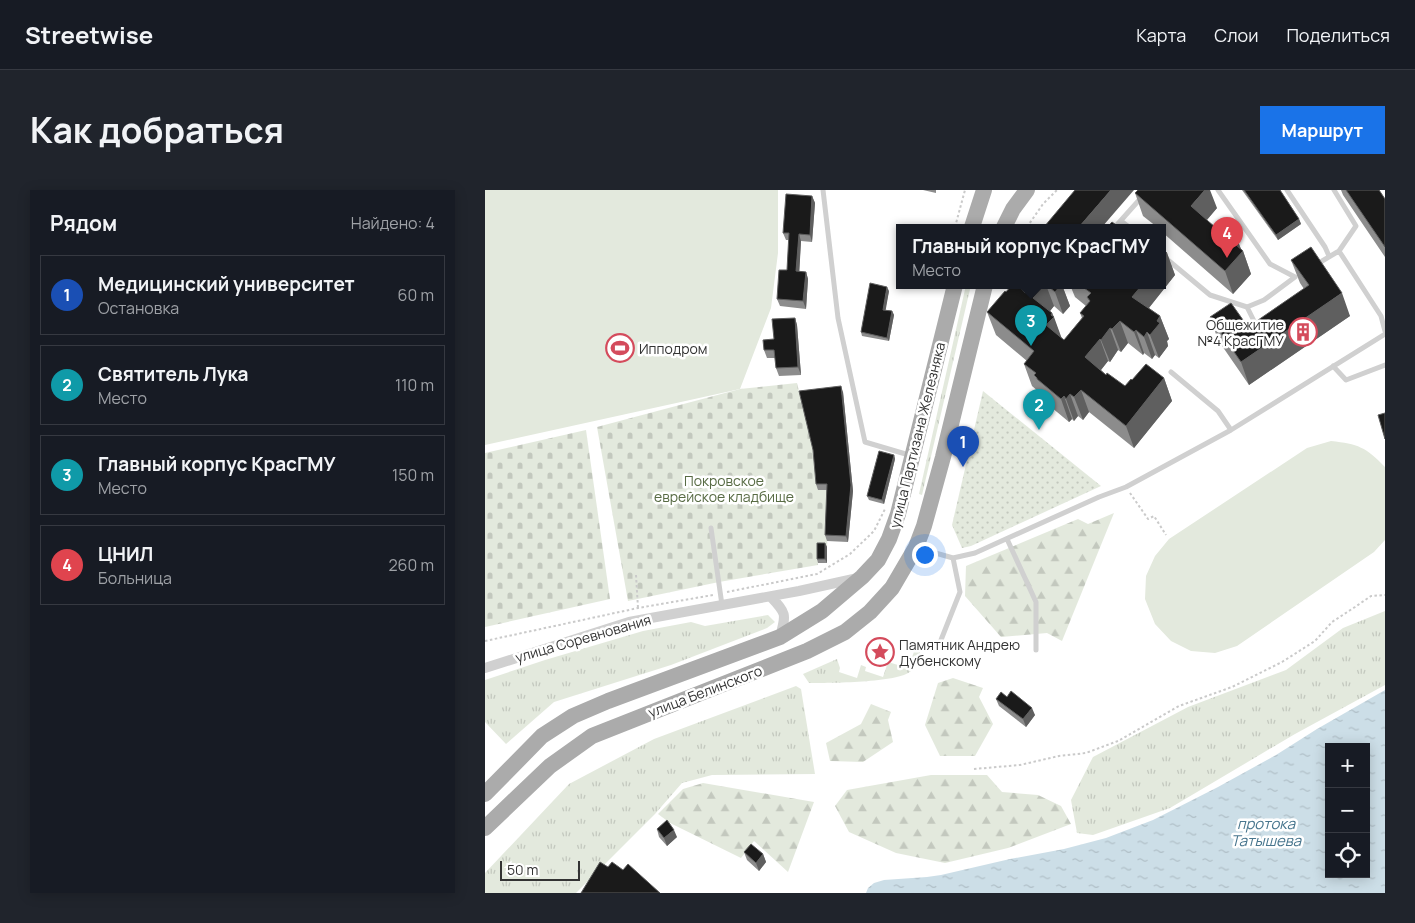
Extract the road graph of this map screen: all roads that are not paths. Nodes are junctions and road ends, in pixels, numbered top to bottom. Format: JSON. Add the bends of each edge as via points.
{"nodes":[{"id":1,"x":823,"y":190,"type":"edge"},
{"id":2,"x":984,"y":190,"type":"edge"},
{"id":3,"x":1027,"y":190,"type":"edge"},
{"id":4,"x":1148,"y":190,"type":"edge"},
{"id":5,"x":1218,"y":190,"type":"edge"},
{"id":6,"x":1287,"y":190,"type":"edge"},
{"id":7,"x":1333,"y":190,"type":"edge"},
{"id":8,"x":1121,"y":221,"type":"junction"},
{"id":9,"x":973,"y":224,"type":"edge"},
{"id":10,"x":1006,"y":224,"type":"edge"},
{"id":11,"x":1118,"y":224,"type":"edge"},
{"id":12,"x":1125,"y":224,"type":"edge"},
{"id":13,"x":1339,"y":251,"type":"junction"},
{"id":14,"x":1329,"y":256,"type":"junction"},
{"id":15,"x":1166,"y":258,"type":"edge"},
{"id":16,"x":1309,"y":269,"type":"edge"},
{"id":17,"x":1302,"y":273,"type":"edge"},
{"id":18,"x":1295,"y":277,"type":"junction"},
{"id":19,"x":954,"y":289,"type":"edge"},
{"id":20,"x":984,"y":289,"type":"edge"},
{"id":21,"x":1247,"y":307,"type":"junction"},
{"id":22,"x":1385,"y":332,"type":"edge"},
{"id":23,"x":1261,"y":334,"type":"edge"},
{"id":24,"x":1385,"y":365,"type":"edge"},
{"id":25,"x":1333,"y":366,"type":"junction"},
{"id":26,"x":1171,"y":372,"type":"dead end"},
{"id":27,"x":1231,"y":430,"type":"junction"},
{"id":28,"x":912,"y":456,"type":"junction"},
{"id":29,"x":711,"y":528,"type":"dead end"},
{"id":30,"x":1007,"y":539,"type":"junction"},
{"id":31,"x":916,"y":548,"type":"junction"},
{"id":32,"x":953,"y":558,"type":"junction"},
{"id":33,"x":862,"y":577,"type":"junction"},
{"id":34,"x":771,"y":597,"type":"junction"},
{"id":35,"x":722,"y":605,"type":"junction"},
{"id":36,"x":780,"y":636,"type":"junction"},
{"id":37,"x":939,"y":645,"type":"dead end"},
{"id":38,"x":1036,"y":650,"type":"dead end"},
{"id":39,"x":485,"y":668,"type":"edge"},
{"id":40,"x":485,"y":794,"type":"edge"},
{"id":41,"x":485,"y":828,"type":"edge"}],
"edges":[{"from":1,"to":28,"type":"lane","via":[[838,318],[865,442]]},
{"from":2,"to":9,"type":"main road"},
{"from":3,"to":10,"type":"main road","via":[[1013,208]]},
{"from":4,"to":8,"type":"lane"},
{"from":5,"to":18,"type":"lane","via":[[1270,264]]},
{"from":6,"to":14,"type":"lane"},
{"from":7,"to":13,"type":"lane","via":[[1356,226]]},
{"from":8,"to":11,"type":"lane"},
{"from":8,"to":12,"type":"lane"},
{"from":13,"to":14,"type":"lane"},
{"from":13,"to":22,"type":"lane","via":[[1381,316]]},
{"from":14,"to":16,"type":"lane"},
{"from":15,"to":21,"type":"lane","via":[[1210,295]]},
{"from":17,"to":18,"type":"lane"},
{"from":18,"to":21,"type":"lane","via":[[1263,300]]},
{"from":19,"to":28,"type":"main road","name":"улица Партизана Железняка"},
{"from":20,"to":31,"type":"main road","name":"улица Партизана Железняка","via":[[939,475]]},
{"from":21,"to":23,"type":"lane"},
{"from":22,"to":25,"type":"lane"},
{"from":24,"to":25,"type":"lane","via":[[1346,380]]},
{"from":25,"to":27,"type":"lane"},
{"from":26,"to":27,"type":"lane","via":[[1218,411]]},
{"from":27,"to":30,"type":"lane","via":[[1126,487]]},
{"from":28,"to":33,"type":"main road","name":"улица Партизана Железняка","via":[[889,539],[878,560]]},
{"from":29,"to":35,"type":"lane"},
{"from":30,"to":32,"type":"lane","via":[[975,554]]},
{"from":30,"to":38,"type":"lane","via":[[1036,602]]},
{"from":31,"to":32,"type":"lane"},
{"from":31,"to":41,"type":"main road","name":"улица Белинского","via":[[893,588],[845,632],[807,651],[592,736],[550,766]]},
{"from":32,"to":37,"type":"lane","via":[[960,592]]},
{"from":33,"to":34,"type":"street","name":"улица Соревнования"},
{"from":33,"to":36,"type":"main road","name":"улица Белинского","via":[[822,611]]},
{"from":34,"to":35,"type":"street","name":"улица Соревнования"},
{"from":34,"to":36,"type":"street","via":[[783,609]]},
{"from":35,"to":39,"type":"street","name":"улица Соревнования","via":[[629,622]]},
{"from":36,"to":40,"type":"main road","name":"улица Белинского","via":[[573,716],[542,736]]}]}
